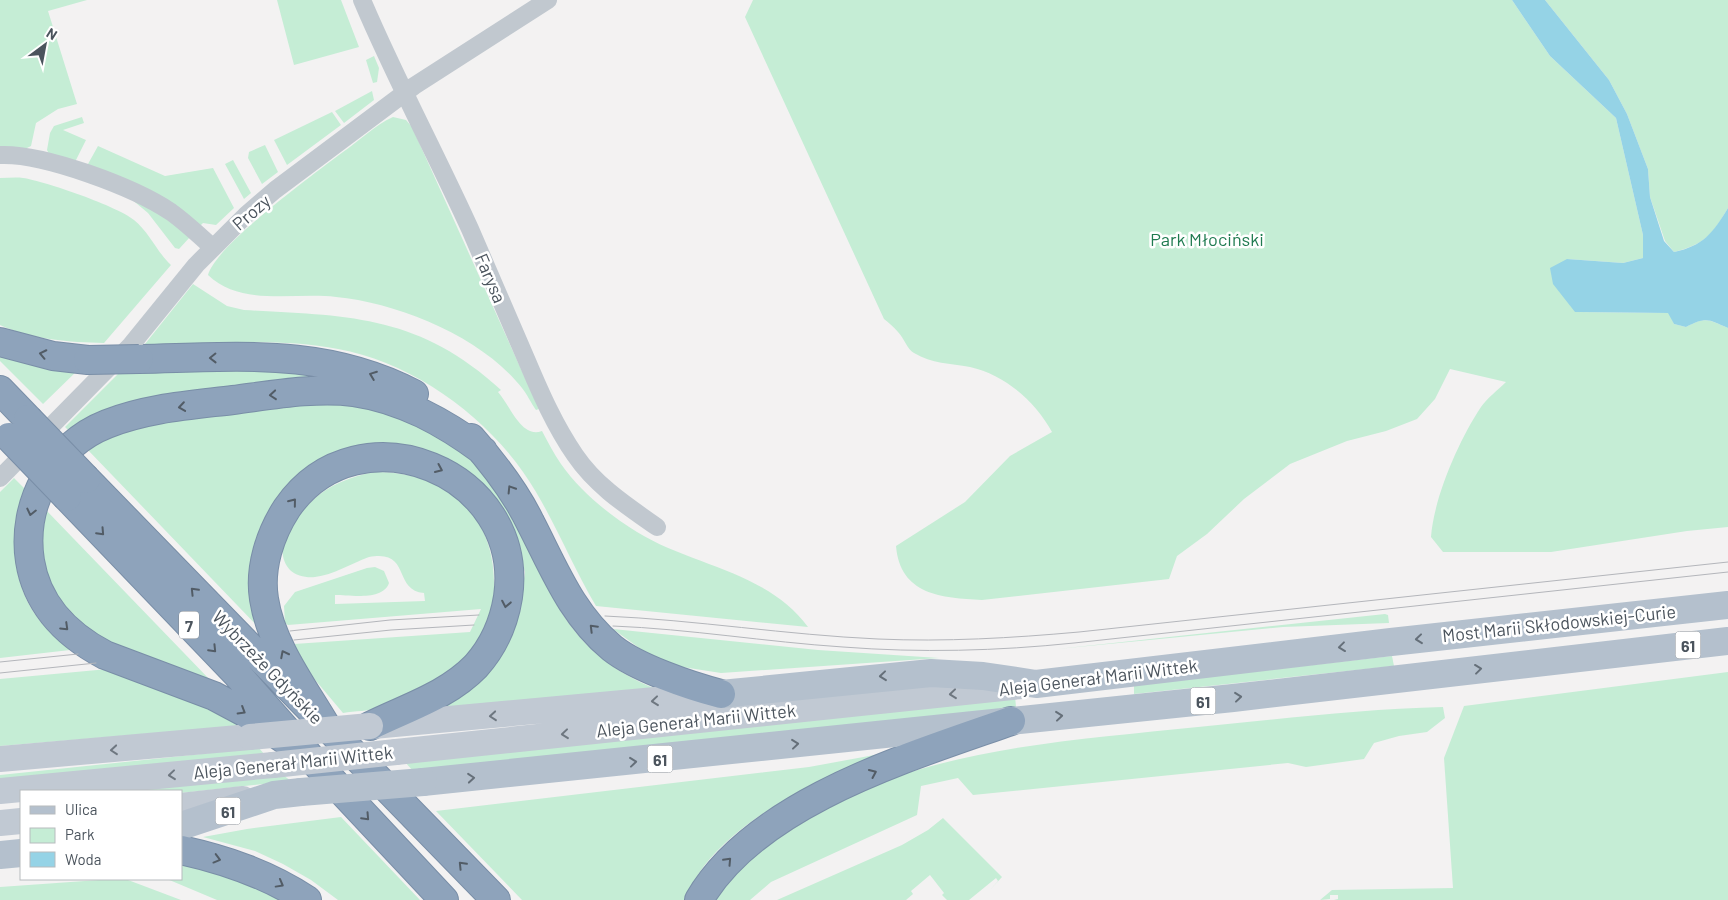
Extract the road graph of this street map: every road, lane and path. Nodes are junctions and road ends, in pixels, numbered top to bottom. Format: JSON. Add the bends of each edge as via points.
{"nodes":[{"id":1,"x":362,"y":0,"type":"edge"},
{"id":2,"x":548,"y":0,"type":"edge"},
{"id":3,"x":405,"y":93,"type":"junction"},
{"id":4,"x":0,"y":155,"type":"edge"},
{"id":5,"x":212,"y":247,"type":"junction"},
{"id":6,"x":0,"y":342,"type":"edge"},
{"id":7,"x":0,"y":390,"type":"edge"},
{"id":8,"x":12,"y":428,"type":"edge"},
{"id":9,"x":484,"y":451,"type":"junction"},
{"id":10,"x":0,"y":478,"type":"edge"},
{"id":11,"x":76,"y":488,"type":"junction"},
{"id":12,"x":657,"y":527,"type":"dead end"},
{"id":13,"x":1728,"y":605,"type":"edge"},
{"id":14,"x":1728,"y":641,"type":"edge"},
{"id":15,"x":1391,"y":642,"type":"joint"},
{"id":16,"x":1395,"y":679,"type":"joint"},
{"id":17,"x":1036,"y":684,"type":"junction"},
{"id":18,"x":721,"y":694,"type":"junction"},
{"id":19,"x":1011,"y":721,"type":"junction"},
{"id":20,"x":326,"y":726,"type":"junction"},
{"id":21,"x":370,"y":726,"type":"junction"},
{"id":22,"x":309,"y":756,"type":"junction"},
{"id":23,"x":0,"y":759,"type":"edge"},
{"id":24,"x":0,"y":791,"type":"edge"},
{"id":25,"x":274,"y":795,"type":"junction"},
{"id":26,"x":182,"y":806,"type":"edge"},
{"id":27,"x":20,"y":821,"type":"edge"},
{"id":28,"x":0,"y":823,"type":"edge"},
{"id":29,"x":182,"y":826,"type":"edge"},
{"id":30,"x":182,"y":850,"type":"edge"},
{"id":31,"x":20,"y":853,"type":"edge"},
{"id":32,"x":0,"y":855,"type":"edge"},
{"id":33,"x":307,"y":900,"type":"edge"},
{"id":34,"x":444,"y":900,"type":"edge"},
{"id":35,"x":496,"y":900,"type":"edge"},
{"id":36,"x":699,"y":900,"type":"edge"}],
"edges":[{"from":1,"to":3,"type":"street","name":"Farysa"},
{"from":2,"to":3,"type":"street","name":"Prozy"},
{"from":3,"to":5,"type":"street","name":"Prozy","via":[[275,190]]},
{"from":3,"to":12,"type":"street","name":"Farysa","via":[[470,230],[553,420],[576,457],[596,479],[615,498]]},
{"from":4,"to":5,"type":"street","via":[[27,156],[52,162],[133,191],[172,212]]},
{"from":5,"to":10,"type":"street","name":"Prozy","via":[[131,345]]},
{"from":9,"to":6,"type":"highway","one_way":true,"bridge":true,"via":[[456,421],[428,401],[347,367],[302,359],[255,357],[88,360],[53,356]]},
{"from":7,"to":8,"type":"highway","name":"Wybrzeże Gdyńskie","number":"7"},
{"from":8,"to":11,"type":"highway","name":"Wybrzeże Gdyńskie","number":"7","bridge":true},
{"from":18,"to":9,"type":"highway","one_way":true,"via":[[682,682],[630,659],[613,649],[586,622],[570,601],[510,486]]},
{"from":9,"to":22,"type":"highway","one_way":true,"via":[[453,429],[407,406],[363,394],[333,391],[212,403],[124,418],[96,429],[73,445],[47,474],[32,509],[29,553],[41,594],[64,628],[112,658],[214,696]]},
{"from":20,"to":11,"type":"highway","name":"Wybrzeże Gdyńskie","number":"7","one_way":true},
{"from":11,"to":22,"type":"highway","name":"Wybrzeże Gdyńskie","number":"7","one_way":true},
{"from":13,"to":15,"type":"main road","name":"Most Marii Skłodowskiej-Curie","number":"61","one_way":true},
{"from":16,"to":14,"type":"main road","name":"Most Marii Skłodowskiej-Curie","number":"61","one_way":true},
{"from":15,"to":17,"type":"main road","name":"Aleja Generał Marii Wittek","number":"61","one_way":true},
{"from":19,"to":16,"type":"main road","name":"Aleja Generał Marii Wittek","number":"61","one_way":true},
{"from":17,"to":18,"type":"main road","number":"61","one_way":true,"via":[[931,673]]},
{"from":17,"to":24,"type":"main road","name":"Aleja Generał Marii Wittek","one_way":true,"bridge":true},
{"from":18,"to":21,"type":"main road","number":"61","one_way":true},
{"from":25,"to":19,"type":"main road","name":"Aleja Generał Marii Wittek","number":"61","one_way":true,"bridge":true},
{"from":36,"to":19,"type":"highway","one_way":true,"via":[[726,862],[775,822],[882,769]]},
{"from":20,"to":21,"type":"highway","one_way":true,"via":[[272,629],[264,598],[268,548],[290,504],[318,478],[352,462],[386,458],[409,460],[429,465],[460,481],[488,511],[501,534],[507,556],[510,574],[508,599],[495,637],[476,665],[425,702]]},
{"from":35,"to":20,"type":"highway","name":"Wybrzeże Gdyńskie","number":"7","one_way":true},
{"from":21,"to":23,"type":"main road","number":"61","one_way":true,"bridge":true},
{"from":22,"to":34,"type":"highway","name":"Wybrzeże Gdyńskie","number":"7","one_way":true},
{"from":25,"to":26,"type":"main road","name":"Aleja Generał Marii Wittek"},
{"from":25,"to":29,"type":"main road","number":"61"},
{"from":27,"to":28,"type":"main road"},
{"from":30,"to":33,"type":"highway","one_way":true,"via":[[239,865]]},
{"from":31,"to":32,"type":"main road"}]}
